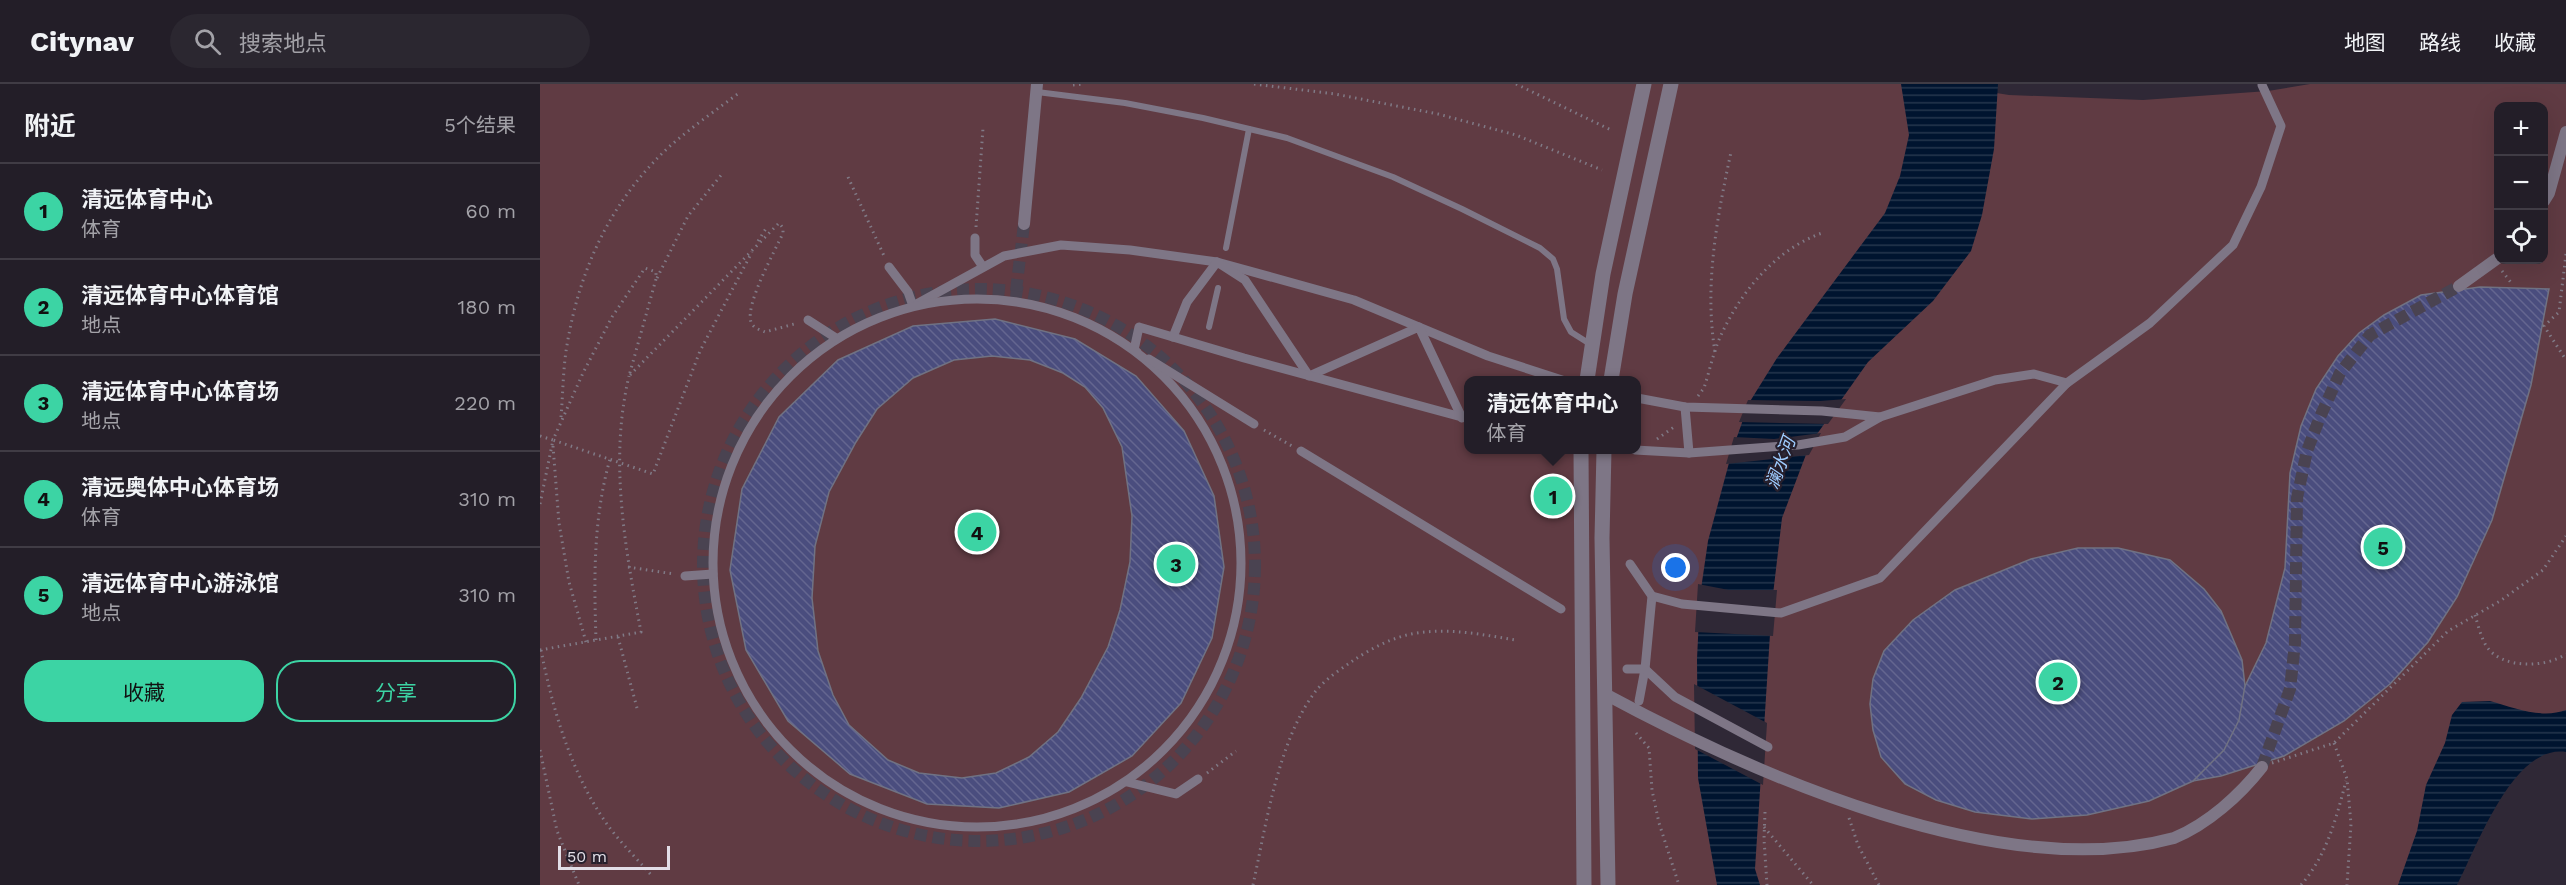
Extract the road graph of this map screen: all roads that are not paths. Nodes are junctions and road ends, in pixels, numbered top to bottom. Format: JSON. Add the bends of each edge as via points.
{"nodes":[{"id":1,"x":1644,"y":84,"type":"edge"},
{"id":2,"x":1673,"y":84,"type":"edge"},
{"id":3,"x":2262,"y":85,"type":"edge"},
{"id":4,"x":1036,"y":88,"type":"edge"},
{"id":5,"x":1249,"y":129,"type":"junction"},
{"id":6,"x":2566,"y":132,"type":"edge"},
{"id":7,"x":2548,"y":192,"type":"edge"},
{"id":8,"x":1024,"y":224,"type":"tunnel mouth"},
{"id":9,"x":975,"y":238,"type":"road end"},
{"id":10,"x":1226,"y":248,"type":"dead end"},
{"id":11,"x":1216,"y":262,"type":"junction"},
{"id":12,"x":2494,"y":262,"type":"edge"},
{"id":13,"x":890,"y":267,"type":"road end"},
{"id":14,"x":983,"y":267,"type":"junction"},
{"id":15,"x":2459,"y":286,"type":"tunnel mouth"},
{"id":16,"x":1218,"y":288,"type":"dead end"},
{"id":17,"x":914,"y":306,"type":"junction"},
{"id":18,"x":808,"y":320,"type":"road end"},
{"id":19,"x":1209,"y":327,"type":"dead end"},
{"id":20,"x":1419,"y":327,"type":"junction"},
{"id":21,"x":1173,"y":337,"type":"junction"},
{"id":22,"x":836,"y":338,"type":"junction"},
{"id":23,"x":1592,"y":345,"type":"junction"},
{"id":24,"x":1134,"y":350,"type":"junction"},
{"id":25,"x":1309,"y":376,"type":"junction"},
{"id":26,"x":1550,"y":376,"type":"edge"},
{"id":27,"x":1588,"y":376,"type":"edge"},
{"id":28,"x":1612,"y":376,"type":"edge"},
{"id":29,"x":2067,"y":383,"type":"junction"},
{"id":30,"x":1641,"y":399,"type":"edge"},
{"id":31,"x":1689,"y":406,"type":"junction"},
{"id":32,"x":1464,"y":411,"type":"edge"},
{"id":33,"x":1464,"y":416,"type":"edge"},
{"id":34,"x":1880,"y":417,"type":"junction"},
{"id":35,"x":1254,"y":424,"type":"road end"},
{"id":36,"x":1641,"y":450,"type":"edge"},
{"id":37,"x":1301,"y":451,"type":"road end"},
{"id":38,"x":1689,"y":453,"type":"junction"},
{"id":39,"x":1581,"y":454,"type":"edge"},
{"id":40,"x":1604,"y":454,"type":"edge"},
{"id":41,"x":1630,"y":564,"type":"dead end"},
{"id":42,"x":713,"y":574,"type":"junction"},
{"id":43,"x":685,"y":576,"type":"road end"},
{"id":44,"x":1652,"y":596,"type":"junction"},
{"id":45,"x":1561,"y":609,"type":"dead end"},
{"id":46,"x":1627,"y":669,"type":"dead end"},
{"id":47,"x":1645,"y":669,"type":"junction"},
{"id":48,"x":1605,"y":694,"type":"junction"},
{"id":49,"x":1640,"y":701,"type":"dead end"},
{"id":50,"x":1768,"y":747,"type":"dead end"},
{"id":51,"x":2262,"y":767,"type":"tunnel mouth"},
{"id":52,"x":1198,"y":779,"type":"road end"},
{"id":53,"x":1127,"y":782,"type":"junction"},
{"id":54,"x":1584,"y":885,"type":"edge"},
{"id":55,"x":1608,"y":885,"type":"edge"}],
"edges":[{"from":1,"to":23,"type":"street","via":[[1603,274]]},
{"from":2,"to":28,"type":"street","via":[[1625,294]]},
{"from":3,"to":29,"type":"street","via":[[2281,126],[2261,187],[2233,246],[2150,323]]},
{"from":4,"to":5,"type":"lane"},
{"from":4,"to":8,"type":"street"},
{"from":5,"to":10,"type":"lane"},
{"from":5,"to":23,"type":"lane","via":[[1287,138],[1393,177],[1540,248],[1553,259],[1557,269],[1564,319],[1571,332]]},
{"from":6,"to":7,"type":"street"},
{"from":9,"to":14,"type":"street","via":[[975,255]]},
{"from":11,"to":14,"type":"street","via":[[1061,245],[1004,256]]},
{"from":11,"to":20,"type":"street","via":[[1354,300]]},
{"from":11,"to":21,"type":"street","via":[[1187,302]]},
{"from":11,"to":25,"type":"street","via":[[1245,280]]},
{"from":12,"to":15,"type":"street"},
{"from":13,"to":17,"type":"street"},
{"from":14,"to":17,"type":"street"},
{"from":16,"to":19,"type":"lane"},
{"from":17,"to":22,"type":"street"},
{"from":17,"to":24,"type":"street","via":[[1001,300],[1066,314]]},
{"from":18,"to":22,"type":"street"},
{"from":20,"to":25,"type":"street"},
{"from":20,"to":26,"type":"street"},
{"from":20,"to":32,"type":"street"},
{"from":21,"to":24,"type":"street","via":[[1139,327]]},
{"from":21,"to":25,"type":"street"},
{"from":22,"to":42,"type":"street","via":[[772,393],[729,465],[711,547]]},
{"from":23,"to":27,"type":"street"},
{"from":24,"to":35,"type":"street"},
{"from":24,"to":53,"type":"street","via":[[1193,410],[1222,466],[1231,485],[1243,568],[1228,651],[1188,725]]},
{"from":25,"to":33,"type":"street"},
{"from":29,"to":34,"type":"street","via":[[2034,374],[1995,380]]},
{"from":29,"to":44,"type":"street","via":[[1880,578],[1781,613],[1682,604]]},
{"from":30,"to":31,"type":"street"},
{"from":31,"to":34,"type":"street"},
{"from":31,"to":38,"type":"street"},
{"from":34,"to":38,"type":"street","via":[[1845,437],[1753,450]]},
{"from":36,"to":38,"type":"street"},
{"from":37,"to":45,"type":"street"},
{"from":39,"to":54,"type":"street"},
{"from":40,"to":48,"type":"street"},
{"from":41,"to":44,"type":"street"},
{"from":42,"to":43,"type":"street"},
{"from":42,"to":53,"type":"street","via":[[719,631],[753,707],[810,770],[884,811],[967,828],[1050,818]]},
{"from":44,"to":47,"type":"street"},
{"from":46,"to":47,"type":"street"},
{"from":47,"to":49,"type":"street"},
{"from":47,"to":50,"type":"street","via":[[1675,697]]},
{"from":48,"to":51,"type":"street","via":[[1767,777],[1877,820],[2002,853],[2058,857],[2116,854],[2175,837],[2222,809]]},
{"from":48,"to":55,"type":"street"},
{"from":52,"to":53,"type":"street","via":[[1176,794]]}]}
